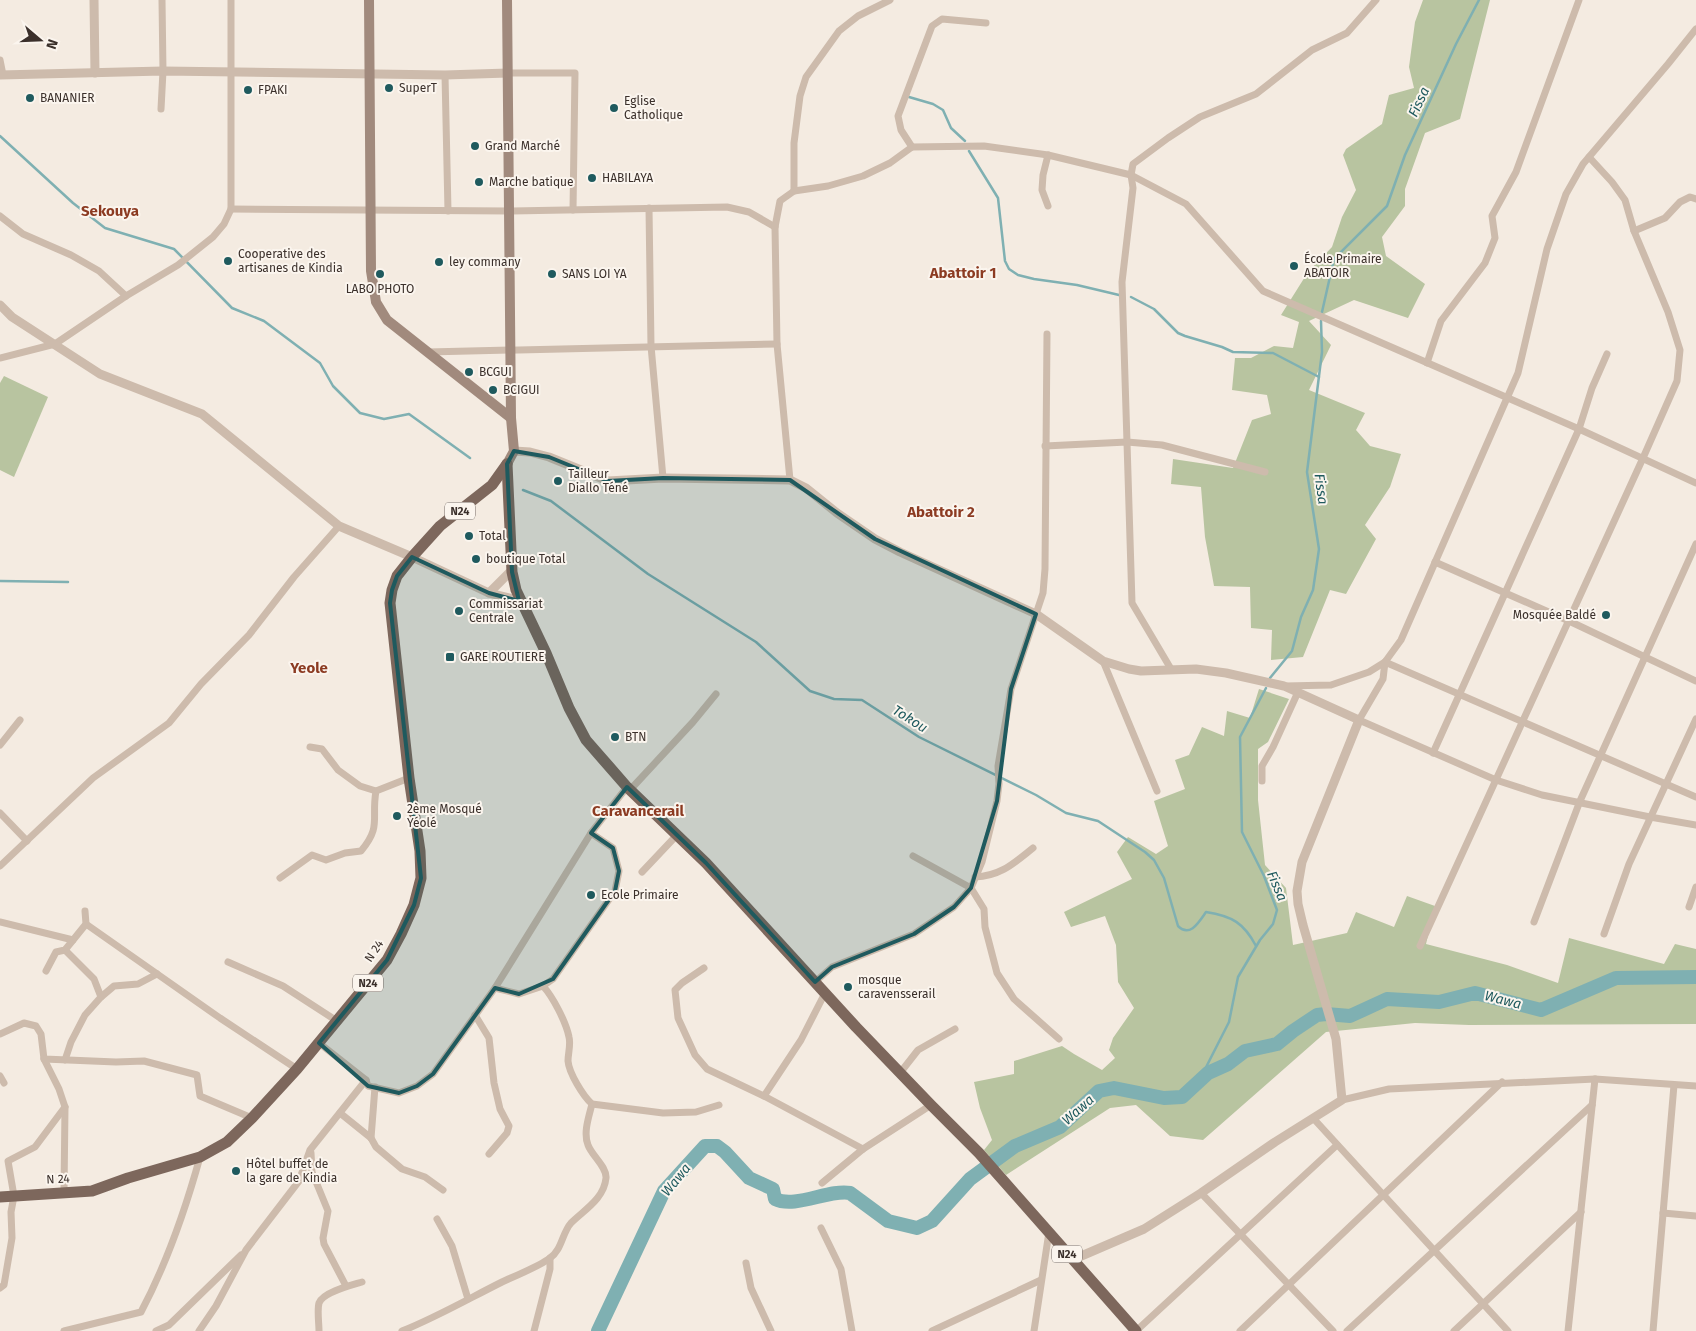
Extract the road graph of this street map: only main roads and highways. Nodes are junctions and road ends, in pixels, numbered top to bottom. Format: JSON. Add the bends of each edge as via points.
{"nodes":[{"id":1,"x":369,"y":0,"type":"edge"},
{"id":2,"x":506,"y":0,"type":"edge"},
{"id":3,"x":511,"y":418,"type":"junction"},
{"id":4,"x":507,"y":464,"type":"junction"},
{"id":5,"x":0,"y":1197,"type":"edge"},
{"id":6,"x":1136,"y":1331,"type":"edge"}],
"edges":[{"from":1,"to":3,"type":"main road","via":[[370,271],[376,302],[387,320]]},
{"from":2,"to":3,"type":"main road"},
{"from":3,"to":4,"type":"main road","via":[[514,451]]},
{"from":4,"to":5,"type":"main road","name":"N 24","number":"N24","via":[[492,485],[440,526],[397,576],[392,590],[390,603],[420,851],[420,878],[414,905],[402,934],[386,960],[297,1069],[227,1142],[200,1157],[92,1191]]},
{"from":4,"to":6,"type":"main road","number":"N24","via":[[512,570],[516,590],[586,740],[628,789],[706,863],[930,1105],[979,1153]]}]}
